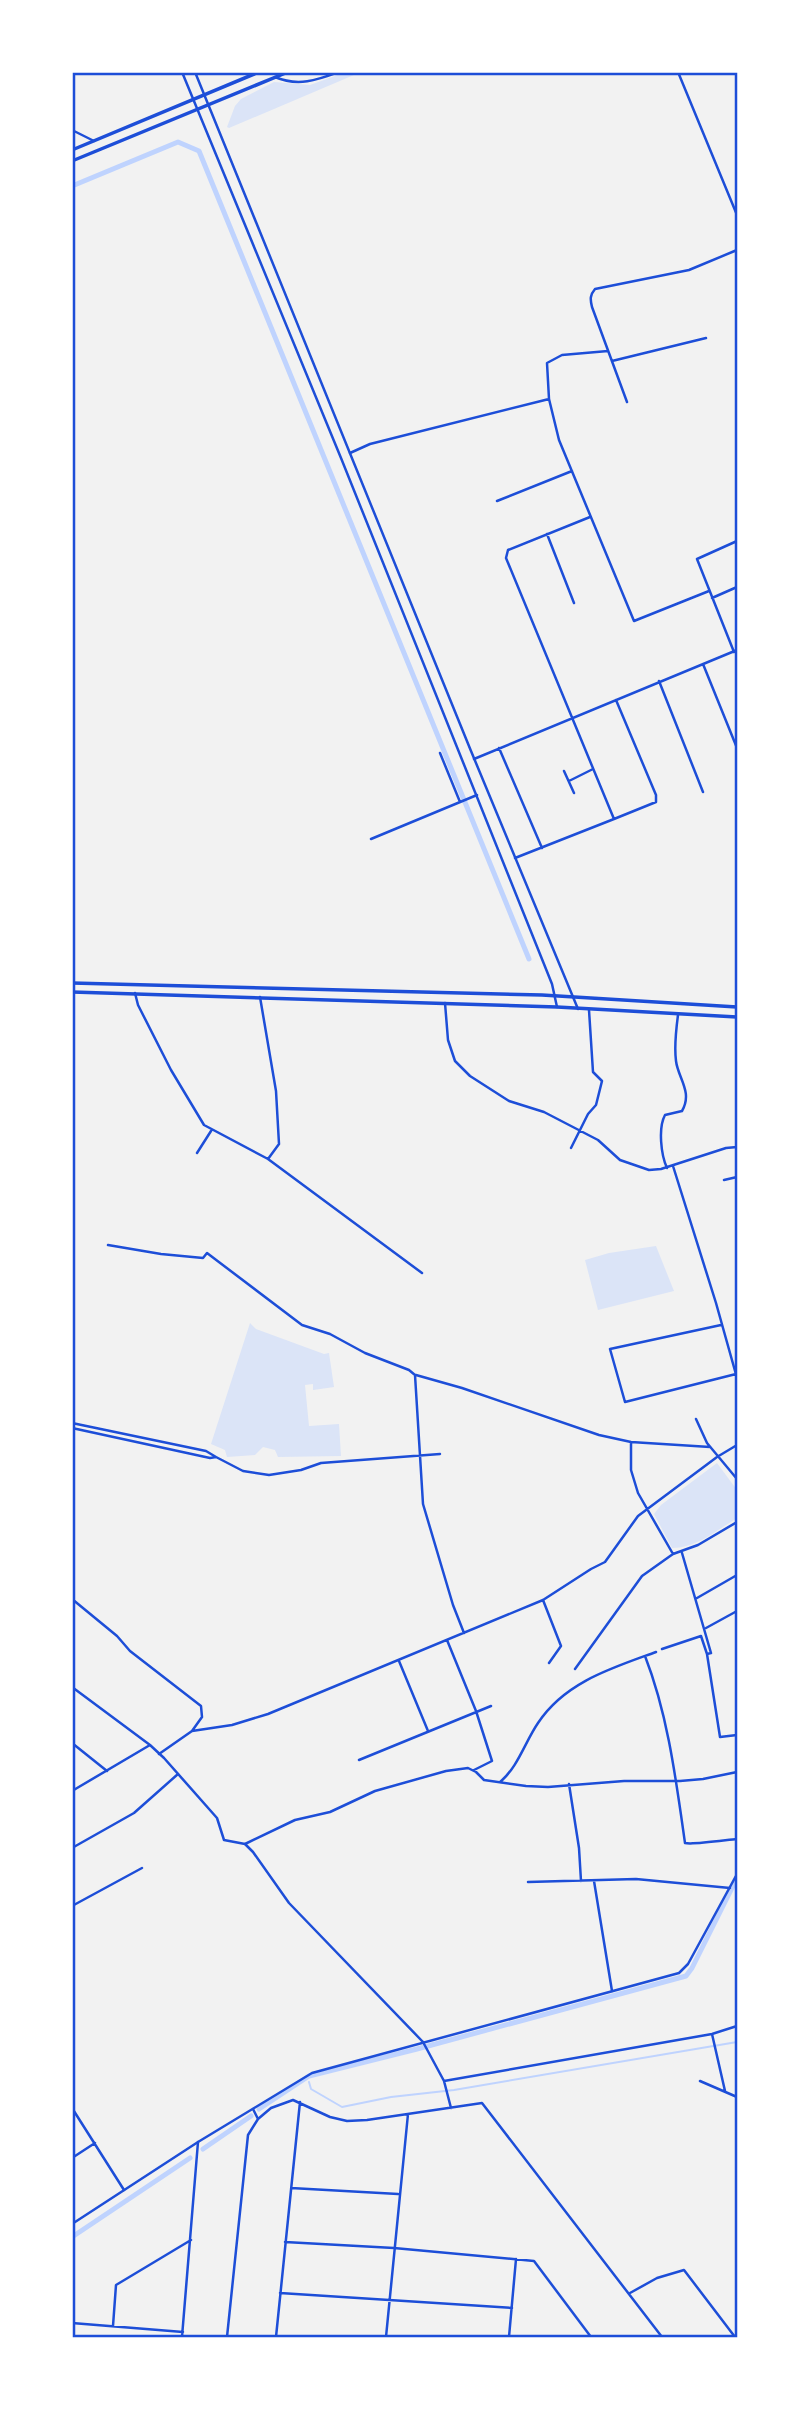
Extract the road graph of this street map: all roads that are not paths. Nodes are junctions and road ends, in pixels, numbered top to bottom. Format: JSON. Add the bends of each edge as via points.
{"nodes":[{"id":1,"x":182,"y":72,"type":"edge"},
{"id":2,"x":195,"y":72,"type":"edge"},
{"id":3,"x":259,"y":72,"type":"edge"},
{"id":4,"x":288,"y":72,"type":"edge"},
{"id":5,"x":339,"y":72,"type":"edge"},
{"id":6,"x":678,"y":72,"type":"edge"},
{"id":7,"x":275,"y":77,"type":"junction"},
{"id":8,"x":204,"y":94,"type":"junction"},
{"id":9,"x":192,"y":99,"type":"junction"},
{"id":10,"x":208,"y":106,"type":"junction"},
{"id":11,"x":197,"y":111,"type":"junction"},
{"id":12,"x":72,"y":130,"type":"edge"},
{"id":13,"x":94,"y":141,"type":"junction"},
{"id":14,"x":72,"y":150,"type":"edge"},
{"id":15,"x":72,"y":161,"type":"edge"},
{"id":16,"x":737,"y":215,"type":"edge"},
{"id":17,"x":737,"y":250,"type":"edge"},
{"id":18,"x":706,"y":338,"type":"dead end"},
{"id":19,"x":608,"y":351,"type":"junction"},
{"id":20,"x":612,"y":361,"type":"junction"},
{"id":21,"x":549,"y":399,"type":"junction"},
{"id":22,"x":628,"y":402,"type":"dead end"},
{"id":23,"x":332,"y":411,"type":"junction"},
{"id":24,"x":323,"y":415,"type":"junction"},
{"id":25,"x":339,"y":426,"type":"junction"},
{"id":26,"x":329,"y":430,"type":"junction"},
{"id":27,"x":349,"y":453,"type":"junction"},
{"id":28,"x":572,"y":471,"type":"junction"},
{"id":29,"x":497,"y":501,"type":"dead end"},
{"id":30,"x":590,"y":517,"type":"junction"},
{"id":31,"x":547,"y":534,"type":"junction"},
{"id":32,"x":737,"y":541,"type":"edge"},
{"id":33,"x":737,"y":587,"type":"edge"},
{"id":34,"x":709,"y":591,"type":"junction"},
{"id":35,"x":712,"y":598,"type":"junction"},
{"id":36,"x":574,"y":603,"type":"dead end"},
{"id":37,"x":736,"y":651,"type":"edge"},
{"id":38,"x":703,"y":664,"type":"junction"},
{"id":39,"x":659,"y":681,"type":"junction"},
{"id":40,"x":616,"y":700,"type":"junction"},
{"id":41,"x":573,"y":718,"type":"junction"},
{"id":42,"x":499,"y":748,"type":"junction"},
{"id":43,"x":737,"y":748,"type":"edge"},
{"id":44,"x":440,"y":753,"type":"dead end"},
{"id":45,"x":474,"y":759,"type":"junction"},
{"id":46,"x":593,"y":769,"type":"junction"},
{"id":47,"x":565,"y":771,"type":"dead end"},
{"id":48,"x":569,"y":780,"type":"junction"},
{"id":49,"x":703,"y":792,"type":"dead end"},
{"id":50,"x":574,"y":793,"type":"dead end"},
{"id":51,"x":477,"y":795,"type":"junction"},
{"id":52,"x":463,"y":801,"type":"junction"},
{"id":53,"x":614,"y":819,"type":"junction"},
{"id":54,"x":371,"y":839,"type":"dead end"},
{"id":55,"x":542,"y":848,"type":"junction"},
{"id":56,"x":515,"y":858,"type":"junction"},
{"id":57,"x":72,"y":983,"type":"edge"},
{"id":58,"x":272,"y":988,"type":"junction"},
{"id":59,"x":72,"y":992,"type":"edge"},
{"id":60,"x":135,"y":993,"type":"junction"},
{"id":61,"x":555,"y":996,"type":"junction"},
{"id":62,"x":260,"y":997,"type":"junction"},
{"id":63,"x":267,"y":997,"type":"junction"},
{"id":64,"x":574,"y":998,"type":"junction"},
{"id":65,"x":445,"y":1003,"type":"junction"},
{"id":66,"x":557,"y":1007,"type":"junction"},
{"id":67,"x":737,"y":1007,"type":"edge"},
{"id":68,"x":578,"y":1009,"type":"junction"},
{"id":69,"x":590,"y":1010,"type":"junction"},
{"id":70,"x":678,"y":1014,"type":"junction"},
{"id":71,"x":737,"y":1017,"type":"edge"},
{"id":72,"x":579,"y":1130,"type":"junction"},
{"id":73,"x":211,"y":1131,"type":"junction"},
{"id":74,"x":737,"y":1147,"type":"edge"},
{"id":75,"x":571,"y":1148,"type":"dead end"},
{"id":76,"x":197,"y":1153,"type":"dead end"},
{"id":77,"x":268,"y":1160,"type":"junction"},
{"id":78,"x":673,"y":1166,"type":"junction"},
{"id":79,"x":667,"y":1168,"type":"junction"},
{"id":80,"x":737,"y":1177,"type":"edge"},
{"id":81,"x":724,"y":1180,"type":"dead end"},
{"id":82,"x":108,"y":1245,"type":"dead end"},
{"id":83,"x":422,"y":1273,"type":"dead end"},
{"id":84,"x":721,"y":1325,"type":"junction"},
{"id":85,"x":736,"y":1374,"type":"edge"},
{"id":86,"x":415,"y":1375,"type":"junction"},
{"id":87,"x":737,"y":1378,"type":"edge"},
{"id":88,"x":696,"y":1419,"type":"dead end"},
{"id":89,"x":72,"y":1423,"type":"edge"},
{"id":90,"x":72,"y":1428,"type":"edge"},
{"id":91,"x":631,"y":1442,"type":"junction"},
{"id":92,"x":737,"y":1445,"type":"edge"},
{"id":93,"x":710,"y":1447,"type":"junction"},
{"id":94,"x":440,"y":1454,"type":"dead end"},
{"id":95,"x":216,"y":1457,"type":"junction"},
{"id":96,"x":419,"y":1457,"type":"junction"},
{"id":97,"x":717,"y":1457,"type":"junction"},
{"id":98,"x":737,"y":1479,"type":"edge"},
{"id":99,"x":647,"y":1510,"type":"junction"},
{"id":100,"x":737,"y":1522,"type":"edge"},
{"id":101,"x":682,"y":1553,"type":"junction"},
{"id":102,"x":673,"y":1555,"type":"junction"},
{"id":103,"x":737,"y":1575,"type":"edge"},
{"id":104,"x":697,"y":1598,"type":"junction"},
{"id":105,"x":72,"y":1599,"type":"edge"},
{"id":106,"x":544,"y":1600,"type":"junction"},
{"id":107,"x":737,"y":1611,"type":"edge"},
{"id":108,"x":705,"y":1628,"type":"junction"},
{"id":109,"x":464,"y":1633,"type":"junction"},
{"id":110,"x":447,"y":1640,"type":"junction"},
{"id":111,"x":662,"y":1649,"type":"dead end"},
{"id":112,"x":656,"y":1652,"type":"dead end"},
{"id":113,"x":707,"y":1654,"type":"junction"},
{"id":114,"x":645,"y":1656,"type":"junction"},
{"id":115,"x":399,"y":1661,"type":"junction"},
{"id":116,"x":549,"y":1663,"type":"dead end"},
{"id":117,"x":575,"y":1669,"type":"dead end"},
{"id":118,"x":72,"y":1686,"type":"edge"},
{"id":119,"x":491,"y":1706,"type":"dead end"},
{"id":120,"x":476,"y":1711,"type":"junction"},
{"id":121,"x":192,"y":1731,"type":"junction"},
{"id":122,"x":428,"y":1731,"type":"junction"},
{"id":123,"x":737,"y":1735,"type":"edge"},
{"id":124,"x":72,"y":1743,"type":"edge"},
{"id":125,"x":150,"y":1745,"type":"junction"},
{"id":126,"x":159,"y":1754,"type":"junction"},
{"id":127,"x":359,"y":1760,"type":"dead end"},
{"id":128,"x":474,"y":1770,"type":"junction"},
{"id":129,"x":107,"y":1771,"type":"junction"},
{"id":130,"x":737,"y":1772,"type":"edge"},
{"id":131,"x":178,"y":1774,"type":"junction"},
{"id":132,"x":676,"y":1781,"type":"junction"},
{"id":133,"x":500,"y":1782,"type":"junction"},
{"id":134,"x":569,"y":1784,"type":"junction"},
{"id":135,"x":72,"y":1791,"type":"edge"},
{"id":136,"x":737,"y":1839,"type":"edge"},
{"id":137,"x":245,"y":1844,"type":"junction"},
{"id":138,"x":72,"y":1848,"type":"edge"},
{"id":139,"x":142,"y":1868,"type":"dead end"},
{"id":140,"x":737,"y":1874,"type":"edge"},
{"id":141,"x":581,"y":1881,"type":"junction"},
{"id":142,"x":594,"y":1881,"type":"junction"},
{"id":143,"x":528,"y":1882,"type":"dead end"},
{"id":144,"x":730,"y":1888,"type":"junction"},
{"id":145,"x":72,"y":1906,"type":"edge"},
{"id":146,"x":612,"y":1991,"type":"junction"},
{"id":147,"x":737,"y":2026,"type":"edge"},
{"id":148,"x":712,"y":2034,"type":"junction"},
{"id":149,"x":424,"y":2043,"type":"junction"},
{"id":150,"x":444,"y":2081,"type":"junction"},
{"id":151,"x":700,"y":2081,"type":"dead end"},
{"id":152,"x":726,"y":2091,"type":"junction"},
{"id":153,"x":737,"y":2097,"type":"edge"},
{"id":154,"x":300,"y":2102,"type":"junction"},
{"id":155,"x":72,"y":2108,"type":"edge"},
{"id":156,"x":451,"y":2108,"type":"junction"},
{"id":157,"x":253,"y":2109,"type":"junction"},
{"id":158,"x":408,"y":2114,"type":"junction"},
{"id":159,"x":258,"y":2119,"type":"junction"},
{"id":160,"x":198,"y":2142,"type":"junction"},
{"id":161,"x":94,"y":2143,"type":"junction"},
{"id":162,"x":72,"y":2158,"type":"edge"},
{"id":163,"x":291,"y":2188,"type":"junction"},
{"id":164,"x":124,"y":2190,"type":"junction"},
{"id":165,"x":398,"y":2194,"type":"junction"},
{"id":166,"x":72,"y":2224,"type":"edge"},
{"id":167,"x":191,"y":2240,"type":"junction"},
{"id":168,"x":285,"y":2242,"type":"junction"},
{"id":169,"x":394,"y":2248,"type":"junction"},
{"id":170,"x":516,"y":2259,"type":"junction"},
{"id":171,"x":280,"y":2293,"type":"junction"},
{"id":172,"x":629,"y":2294,"type":"junction"},
{"id":173,"x":389,"y":2300,"type":"junction"},
{"id":174,"x":512,"y":2308,"type":"junction"},
{"id":175,"x":72,"y":2323,"type":"edge"},
{"id":176,"x":113,"y":2326,"type":"junction"},
{"id":177,"x":183,"y":2332,"type":"junction"},
{"id":178,"x":182,"y":2337,"type":"edge"},
{"id":179,"x":227,"y":2337,"type":"edge"},
{"id":180,"x":275,"y":2337,"type":"edge"},
{"id":181,"x":386,"y":2337,"type":"edge"},
{"id":182,"x":509,"y":2337,"type":"edge"},
{"id":183,"x":592,"y":2337,"type":"edge"},
{"id":184,"x":662,"y":2337,"type":"edge"},
{"id":185,"x":735,"y":2337,"type":"edge"}],
"edges":[{"from":1,"to":9,"type":"street"},
{"from":2,"to":8,"type":"street"},
{"from":3,"to":8,"type":"main road"},
{"from":4,"to":7,"type":"main road"},
{"from":5,"to":7,"type":"street","via":[[298,83]]},
{"from":6,"to":16,"type":"street"},
{"from":7,"to":10,"type":"main road"},
{"from":8,"to":9,"type":"main road"},
{"from":8,"to":10,"type":"street"},
{"from":9,"to":11,"type":"street"},
{"from":9,"to":13,"type":"main road"},
{"from":10,"to":11,"type":"main road"},
{"from":10,"to":23,"type":"street"},
{"from":11,"to":15,"type":"main road"},
{"from":11,"to":24,"type":"street"},
{"from":12,"to":13,"type":"street"},
{"from":13,"to":14,"type":"main road"},
{"from":17,"to":19,"type":"street","via":[[689,270],[595,289],[590,300]]},
{"from":18,"to":20,"type":"street"},
{"from":19,"to":20,"type":"street"},
{"from":19,"to":21,"type":"street","via":[[562,355],[547,363]]},
{"from":20,"to":22,"type":"street"},
{"from":21,"to":27,"type":"street"},
{"from":21,"to":28,"type":"street"},
{"from":23,"to":24,"type":"street"},
{"from":23,"to":25,"type":"street"},
{"from":24,"to":26,"type":"street"},
{"from":25,"to":26,"type":"street"},
{"from":25,"to":27,"type":"street"},
{"from":26,"to":51,"type":"street"},
{"from":27,"to":45,"type":"street"},
{"from":28,"to":29,"type":"street"},
{"from":28,"to":30,"type":"street"},
{"from":30,"to":31,"type":"street"},
{"from":30,"to":34,"type":"street","via":[[634,621]]},
{"from":31,"to":36,"type":"street"},
{"from":31,"to":41,"type":"street","via":[[508,550],[506,558]]},
{"from":32,"to":34,"type":"street","via":[[696,559]]},
{"from":33,"to":35,"type":"street"},
{"from":34,"to":35,"type":"street"},
{"from":35,"to":37,"type":"street"},
{"from":37,"to":38,"type":"street"},
{"from":38,"to":39,"type":"street"},
{"from":38,"to":43,"type":"street"},
{"from":39,"to":40,"type":"street"},
{"from":39,"to":49,"type":"street"},
{"from":40,"to":41,"type":"street"},
{"from":40,"to":53,"type":"street","via":[[656,802]]},
{"from":41,"to":42,"type":"street"},
{"from":41,"to":46,"type":"street"},
{"from":42,"to":45,"type":"street"},
{"from":42,"to":55,"type":"street"},
{"from":44,"to":52,"type":"street"},
{"from":45,"to":56,"type":"street"},
{"from":46,"to":48,"type":"street"},
{"from":46,"to":53,"type":"street"},
{"from":47,"to":48,"type":"street"},
{"from":48,"to":50,"type":"street"},
{"from":51,"to":52,"type":"street"},
{"from":51,"to":61,"type":"street"},
{"from":52,"to":54,"type":"street"},
{"from":53,"to":55,"type":"street"},
{"from":55,"to":56,"type":"street"},
{"from":56,"to":64,"type":"street"},
{"from":57,"to":58,"type":"main road"},
{"from":58,"to":61,"type":"main road"},
{"from":58,"to":63,"type":"main road"},
{"from":59,"to":60,"type":"main road"},
{"from":60,"to":62,"type":"main road"},
{"from":60,"to":73,"type":"street","via":[[171,1070]]},
{"from":61,"to":64,"type":"main road"},
{"from":61,"to":66,"type":"street"},
{"from":62,"to":63,"type":"main road"},
{"from":62,"to":77,"type":"street","via":[[276,1091],[279,1144]]},
{"from":63,"to":65,"type":"main road"},
{"from":64,"to":67,"type":"main road"},
{"from":64,"to":68,"type":"street"},
{"from":65,"to":66,"type":"main road"},
{"from":65,"to":72,"type":"street","via":[[455,1061],[470,1076],[509,1101]]},
{"from":66,"to":68,"type":"main road"},
{"from":68,"to":69,"type":"main road"},
{"from":69,"to":70,"type":"main road"},
{"from":69,"to":72,"type":"street","via":[[593,1072],[602,1081],[596,1105]]},
{"from":70,"to":71,"type":"main road"},
{"from":70,"to":79,"type":"street","via":[[676,1059],[686,1099],[682,1111],[662,1119]]},
{"from":72,"to":75,"type":"street"},
{"from":72,"to":79,"type":"street","via":[[620,1160],[649,1170]]},
{"from":73,"to":76,"type":"street"},
{"from":73,"to":77,"type":"street"},
{"from":74,"to":78,"type":"street"},
{"from":77,"to":83,"type":"street"},
{"from":78,"to":79,"type":"street"},
{"from":78,"to":84,"type":"street"},
{"from":80,"to":81,"type":"street"},
{"from":82,"to":86,"type":"street","via":[[203,1258],[207,1253],[302,1325]]},
{"from":84,"to":85,"type":"street"},
{"from":84,"to":85,"type":"street","via":[[610,1349],[625,1402]]},
{"from":85,"to":87,"type":"street"},
{"from":86,"to":91,"type":"street"},
{"from":86,"to":96,"type":"street"},
{"from":88,"to":93,"type":"street"},
{"from":89,"to":95,"type":"street","via":[[206,1451]]},
{"from":90,"to":95,"type":"street"},
{"from":91,"to":93,"type":"street"},
{"from":91,"to":99,"type":"street","via":[[631,1470]]},
{"from":92,"to":97,"type":"street"},
{"from":93,"to":97,"type":"street"},
{"from":94,"to":96,"type":"street"},
{"from":95,"to":96,"type":"street","via":[[243,1471],[269,1475],[321,1463]]},
{"from":96,"to":109,"type":"street","via":[[423,1504]]},
{"from":97,"to":98,"type":"street"},
{"from":97,"to":99,"type":"street"},
{"from":99,"to":102,"type":"street"},
{"from":99,"to":106,"type":"street","via":[[605,1562]]},
{"from":100,"to":101,"type":"street"},
{"from":101,"to":102,"type":"street"},
{"from":101,"to":104,"type":"street"},
{"from":102,"to":117,"type":"street","via":[[642,1576]]},
{"from":103,"to":104,"type":"street"},
{"from":104,"to":108,"type":"street"},
{"from":105,"to":121,"type":"street","via":[[201,1706],[202,1717]]},
{"from":106,"to":109,"type":"street"},
{"from":106,"to":116,"type":"street","via":[[561,1646]]},
{"from":107,"to":108,"type":"street"},
{"from":108,"to":113,"type":"street","via":[[711,1653]]},
{"from":109,"to":110,"type":"street"},
{"from":110,"to":115,"type":"street"},
{"from":110,"to":120,"type":"street"},
{"from":111,"to":113,"type":"street","via":[[701,1636]]},
{"from":112,"to":114,"type":"street"},
{"from":113,"to":123,"type":"street","via":[[720,1737]]},
{"from":114,"to":132,"type":"street"},
{"from":114,"to":133,"type":"street","via":[[584,1680],[562,1696],[539,1721]]},
{"from":115,"to":121,"type":"street","via":[[268,1714]]},
{"from":115,"to":122,"type":"street"},
{"from":118,"to":125,"type":"street"},
{"from":119,"to":120,"type":"street"},
{"from":120,"to":122,"type":"street"},
{"from":120,"to":128,"type":"street","via":[[492,1761]]},
{"from":121,"to":126,"type":"street"},
{"from":122,"to":127,"type":"street"},
{"from":124,"to":129,"type":"street"},
{"from":125,"to":126,"type":"street"},
{"from":125,"to":129,"type":"street"},
{"from":126,"to":131,"type":"street"},
{"from":128,"to":133,"type":"street","via":[[484,1780]]},
{"from":128,"to":137,"type":"street","via":[[446,1772],[375,1791]]},
{"from":129,"to":135,"type":"street"},
{"from":130,"to":132,"type":"street"},
{"from":131,"to":137,"type":"street","via":[[217,1818],[224,1840]]},
{"from":131,"to":138,"type":"street","via":[[134,1813]]},
{"from":132,"to":134,"type":"street"},
{"from":132,"to":136,"type":"street","via":[[685,1843]]},
{"from":133,"to":134,"type":"street"},
{"from":134,"to":141,"type":"street"},
{"from":137,"to":149,"type":"street","via":[[289,1903]]},
{"from":139,"to":145,"type":"street"},
{"from":140,"to":144,"type":"street"},
{"from":141,"to":142,"type":"street"},
{"from":141,"to":143,"type":"street"},
{"from":142,"to":144,"type":"street","via":[[636,1879]]},
{"from":142,"to":146,"type":"street"},
{"from":144,"to":146,"type":"street","via":[[679,1973]]},
{"from":146,"to":149,"type":"street"},
{"from":147,"to":148,"type":"street"},
{"from":148,"to":150,"type":"street"},
{"from":148,"to":152,"type":"street"},
{"from":149,"to":150,"type":"street"},
{"from":149,"to":157,"type":"street","via":[[312,2073]]},
{"from":150,"to":156,"type":"street"},
{"from":151,"to":152,"type":"street"},
{"from":152,"to":153,"type":"street"},
{"from":154,"to":158,"type":"street","via":[[347,2121]]},
{"from":154,"to":159,"type":"street","via":[[287,2101]]},
{"from":154,"to":163,"type":"street"},
{"from":155,"to":161,"type":"street"},
{"from":156,"to":158,"type":"street"},
{"from":156,"to":172,"type":"street","via":[[482,2103]]},
{"from":157,"to":159,"type":"street"},
{"from":157,"to":160,"type":"street"},
{"from":158,"to":165,"type":"street"},
{"from":159,"to":179,"type":"street","via":[[248,2135]]},
{"from":160,"to":164,"type":"street"},
{"from":160,"to":167,"type":"street"},
{"from":161,"to":162,"type":"street"},
{"from":161,"to":164,"type":"street"},
{"from":163,"to":165,"type":"street"},
{"from":163,"to":168,"type":"street"},
{"from":164,"to":166,"type":"street"},
{"from":165,"to":169,"type":"street"},
{"from":167,"to":176,"type":"street","via":[[116,2285]]},
{"from":167,"to":177,"type":"street"},
{"from":168,"to":169,"type":"street"},
{"from":168,"to":171,"type":"street"},
{"from":169,"to":170,"type":"street"},
{"from":169,"to":173,"type":"street"},
{"from":170,"to":174,"type":"street"},
{"from":170,"to":183,"type":"street","via":[[534,2261]]},
{"from":171,"to":173,"type":"street"},
{"from":171,"to":180,"type":"street"},
{"from":172,"to":184,"type":"street"},
{"from":172,"to":185,"type":"street","via":[[684,2270]]},
{"from":173,"to":174,"type":"street"},
{"from":173,"to":181,"type":"street"},
{"from":174,"to":182,"type":"street"},
{"from":175,"to":176,"type":"street"},
{"from":176,"to":177,"type":"street"},
{"from":177,"to":178,"type":"street"}]}
